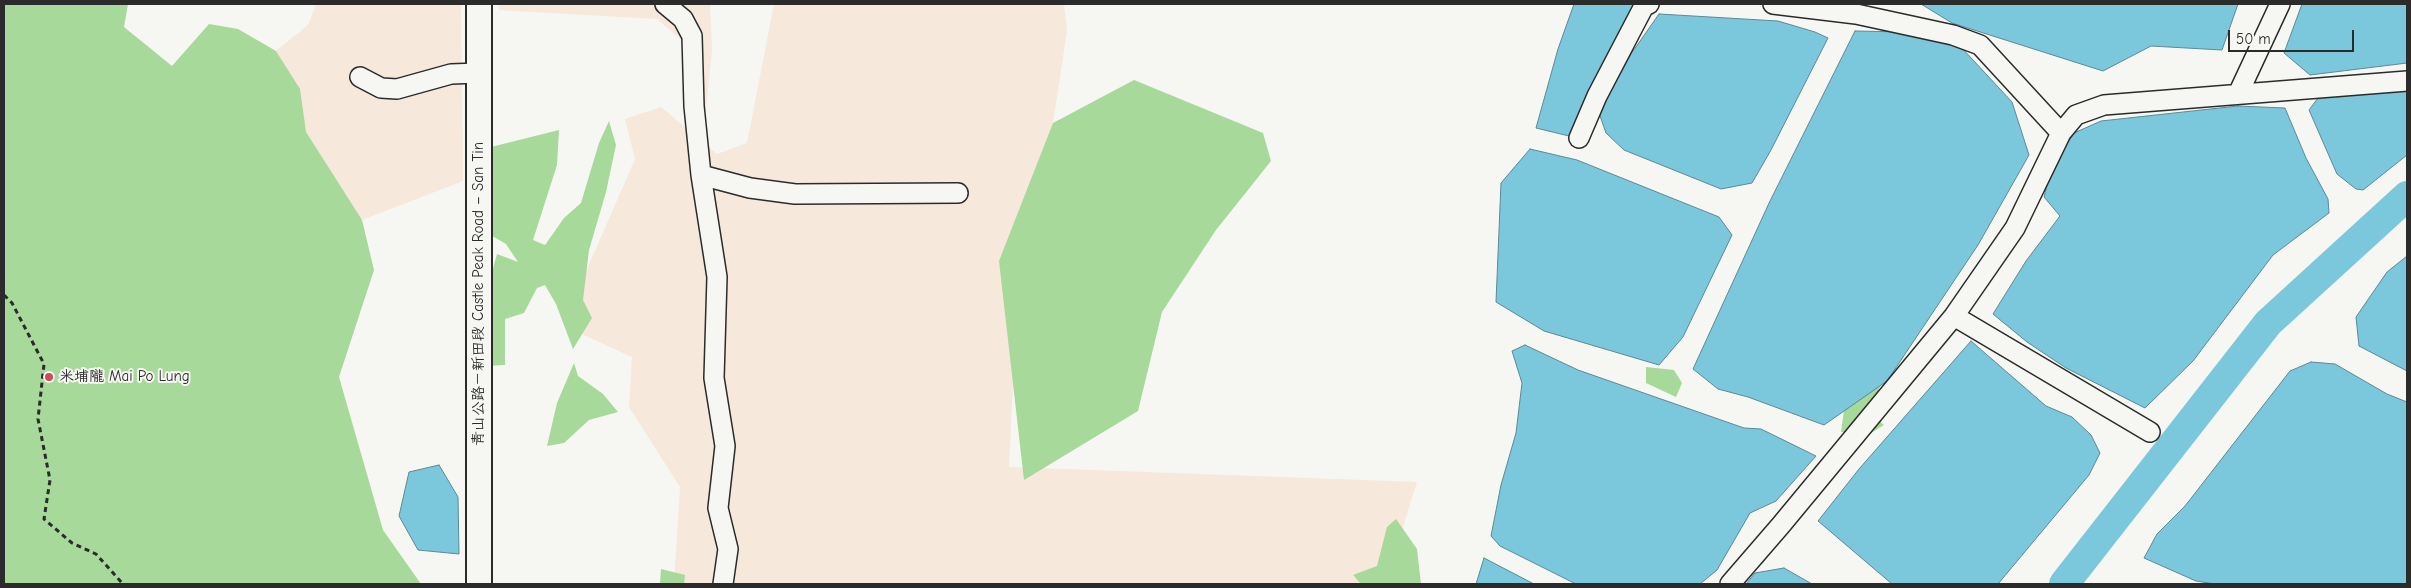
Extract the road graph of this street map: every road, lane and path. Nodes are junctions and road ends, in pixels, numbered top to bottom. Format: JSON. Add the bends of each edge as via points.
{"nodes":[{"id":1,"x":478,"y":4,"type":"edge"},
{"id":2,"x":665,"y":4,"type":"edge"},
{"id":3,"x":1649,"y":4,"type":"edge"},
{"id":4,"x":1773,"y":4,"type":"edge"},
{"id":5,"x":2280,"y":4,"type":"edge"},
{"id":6,"x":479,"y":74,"type":"junction"},
{"id":7,"x":360,"y":77,"type":"dead end"},
{"id":8,"x":2407,"y":81,"type":"edge"},
{"id":9,"x":2238,"y":94,"type":"junction"},
{"id":10,"x":2061,"y":133,"type":"junction"},
{"id":11,"x":1579,"y":138,"type":"dead end"},
{"id":12,"x":701,"y":175,"type":"junction"},
{"id":13,"x":958,"y":193,"type":"dead end"},
{"id":14,"x":4,"y":295,"type":"edge"},
{"id":15,"x":1954,"y":316,"type":"junction"},
{"id":16,"x":2150,"y":432,"type":"dead end"},
{"id":17,"x":122,"y":584,"type":"edge"},
{"id":18,"x":479,"y":584,"type":"edge"},
{"id":19,"x":723,"y":584,"type":"edge"},
{"id":20,"x":1730,"y":584,"type":"edge"}],
"edges":[{"from":1,"to":6,"type":"main road","name":"青山公路－新田段 Castle Peak Road – San Tin"},
{"from":2,"to":12,"type":"street","via":[[683,18],[692,36],[694,106]]},
{"from":3,"to":11,"type":"street","via":[[1644,6],[1601,88]]},
{"from":4,"to":10,"type":"street","via":[[1856,14],[1953,35],[1980,45]]},
{"from":5,"to":9,"type":"street"},
{"from":6,"to":7,"type":"street","via":[[451,74],[397,89],[381,88]]},
{"from":6,"to":18,"type":"main road","name":"青山公路－新田段 Castle Peak Road – San Tin"},
{"from":8,"to":9,"type":"street"},
{"from":9,"to":10,"type":"street","via":[[2104,105],[2076,115]]},
{"from":10,"to":15,"type":"street","via":[[2015,228]]},
{"from":12,"to":13,"type":"street","via":[[750,188],[795,194]]},
{"from":12,"to":19,"type":"street","via":[[717,277],[714,378],[724,446],[718,508],[728,549]]},
{"from":14,"to":17,"type":"path","via":[[12,303],[44,364],[38,419],[50,480],[44,519],[72,544],[96,554]]},
{"from":15,"to":16,"type":"street"},
{"from":15,"to":20,"type":"street"}]}
